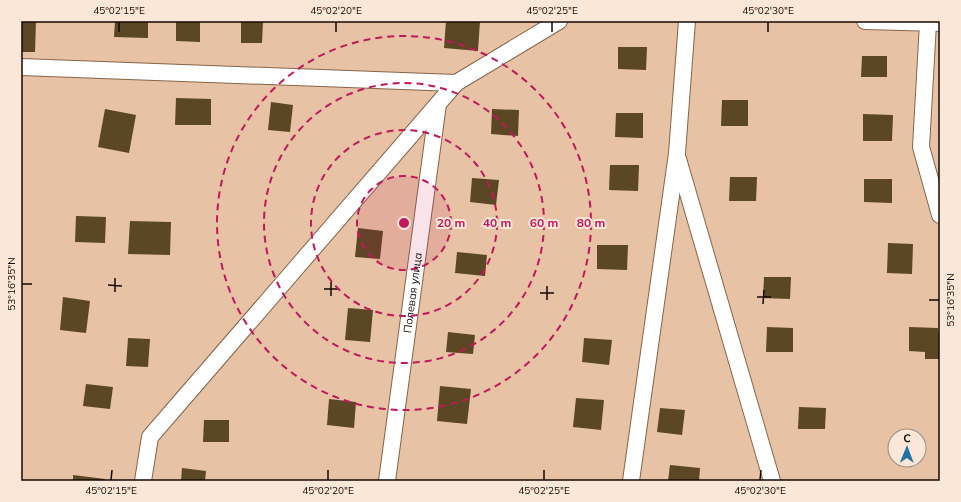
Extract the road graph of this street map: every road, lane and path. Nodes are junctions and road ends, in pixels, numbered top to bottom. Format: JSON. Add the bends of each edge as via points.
{"nodes":[{"id":1,"x":559,"y":21,"type":"edge"},
{"id":2,"x":687,"y":21,"type":"edge"},
{"id":3,"x":865,"y":21,"type":"edge"},
{"id":4,"x":934,"y":23,"type":"edge"},
{"id":5,"x":21,"y":67,"type":"edge"},
{"id":6,"x":456,"y":83,"type":"junction"},
{"id":7,"x":438,"y":104,"type":"junction"},
{"id":8,"x":677,"y":153,"type":"junction"},
{"id":9,"x":940,"y":215,"type":"edge"},
{"id":10,"x":143,"y":481,"type":"edge"},
{"id":11,"x":387,"y":481,"type":"edge"},
{"id":12,"x":631,"y":481,"type":"edge"},
{"id":13,"x":772,"y":481,"type":"edge"}],
"edges":[{"from":1,"to":6,"type":"street"},
{"from":2,"to":8,"type":"street"},
{"from":3,"to":4,"type":"street"},
{"from":4,"to":9,"type":"street","via":[[920,147]]},
{"from":5,"to":6,"type":"street"},
{"from":6,"to":7,"type":"street"},
{"from":7,"to":10,"type":"street","via":[[150,438]]},
{"from":7,"to":11,"type":"street","name":"Полевая улица"},
{"from":8,"to":12,"type":"street"},
{"from":8,"to":13,"type":"street"}]}
